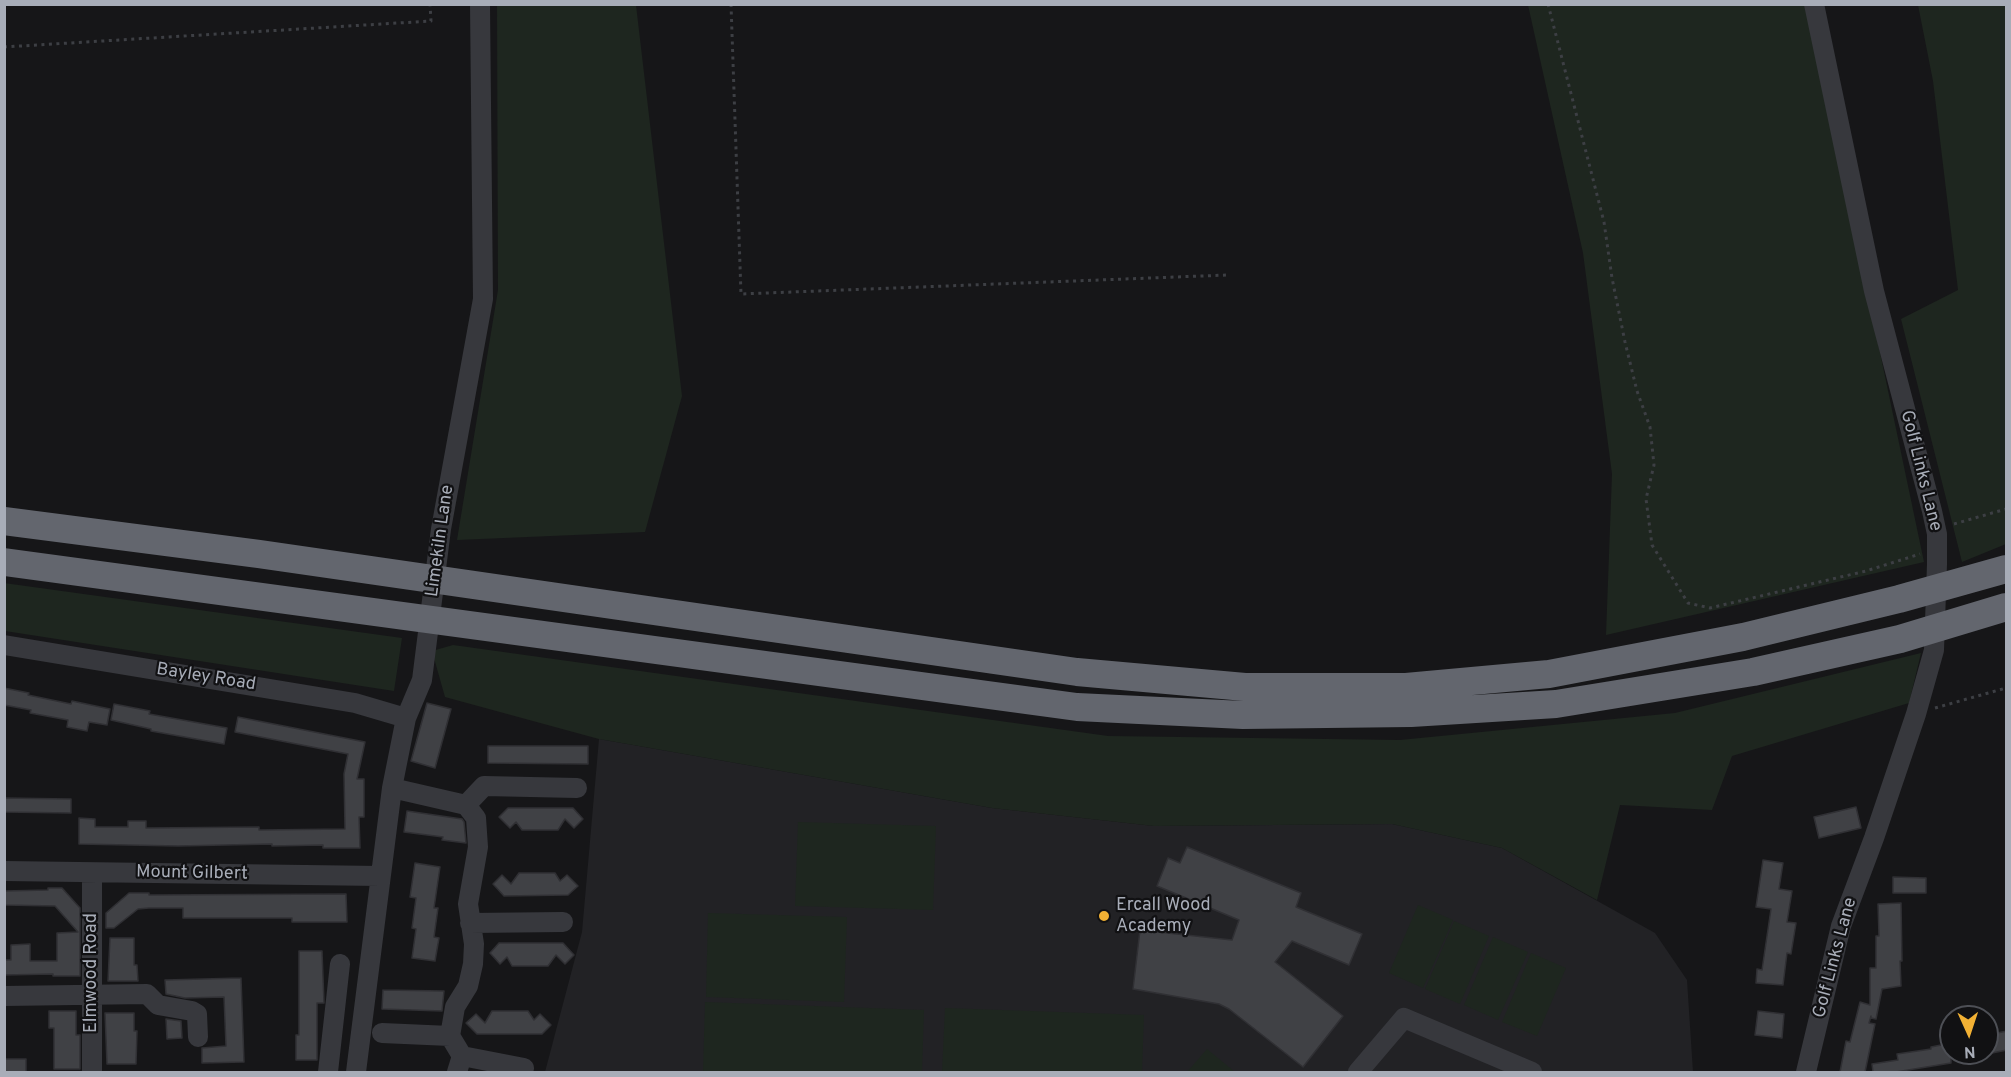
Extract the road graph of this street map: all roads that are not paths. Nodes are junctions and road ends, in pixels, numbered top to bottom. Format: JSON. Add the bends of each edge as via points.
{"nodes":[{"id":1,"x":480,"y":4,"type":"edge"},
{"id":2,"x":1814,"y":4,"type":"edge"},
{"id":3,"x":4,"y":520,"type":"edge"},
{"id":4,"x":4,"y":562,"type":"edge"},
{"id":5,"x":2007,"y":569,"type":"edge"},
{"id":6,"x":2007,"y":607,"type":"edge"},
{"id":7,"x":4,"y":645,"type":"edge"},
{"id":8,"x":406,"y":718,"type":"junction"},
{"id":9,"x":392,"y":788,"type":"junction"},
{"id":10,"x":577,"y":788,"type":"dead end"},
{"id":11,"x":466,"y":805,"type":"junction"},
{"id":12,"x":4,"y":872,"type":"edge"},
{"id":13,"x":92,"y":873,"type":"junction"},
{"id":14,"x":380,"y":876,"type":"junction"},
{"id":15,"x":562,"y":922,"type":"dead end"},
{"id":16,"x":470,"y":923,"type":"junction"},
{"id":17,"x":340,"y":964,"type":"dead end"},
{"id":18,"x":4,"y":996,"type":"edge"},
{"id":19,"x":92,"y":996,"type":"junction"},
{"id":20,"x":382,"y":1033,"type":"dead end"},
{"id":21,"x":450,"y":1036,"type":"junction"},
{"id":22,"x":198,"y":1037,"type":"dead end"},
{"id":23,"x":460,"y":1064,"type":"edge"},
{"id":24,"x":524,"y":1068,"type":"dead end"},
{"id":25,"x":92,"y":1072,"type":"edge"},
{"id":26,"x":328,"y":1072,"type":"edge"},
{"id":27,"x":356,"y":1072,"type":"edge"},
{"id":28,"x":1358,"y":1072,"type":"edge"},
{"id":29,"x":1532,"y":1072,"type":"edge"},
{"id":30,"x":1806,"y":1072,"type":"edge"}],
"edges":[{"from":1,"to":8,"type":"street","name":"Limekiln Lane","via":[[483,299],[441,529],[422,680]]},
{"from":2,"to":30,"type":"street","name":"Golf Links Lane","via":[[1874,291],[1937,534],[1938,564],[1934,650],[1874,838],[1840,926]]},
{"from":3,"to":5,"type":"highway","via":[[1077,672],[1245,687],[1406,687],[1549,674],[1743,637]]},
{"from":4,"to":6,"type":"highway","via":[[1077,707],[1243,715],[1411,713],[1556,704],[1753,672],[1900,639]]},
{"from":7,"to":8,"type":"street","name":"Bayley Road","via":[[355,703]]},
{"from":8,"to":9,"type":"street","name":"Limekiln Lane"},
{"from":9,"to":11,"type":"street"},
{"from":9,"to":14,"type":"street","name":"Limekiln Lane"},
{"from":10,"to":11,"type":"street","via":[[484,786]]},
{"from":11,"to":16,"type":"street","via":[[476,818],[478,847],[468,904]]},
{"from":12,"to":13,"type":"street","name":"Mount Gilbert"},
{"from":13,"to":14,"type":"street","name":"Mount Gilbert"},
{"from":13,"to":19,"type":"street","name":"Elmwood Road"},
{"from":14,"to":27,"type":"street","name":"Limekiln Lane"},
{"from":15,"to":16,"type":"street"},
{"from":16,"to":21,"type":"street","via":[[472,964],[468,986],[455,1007]]},
{"from":17,"to":26,"type":"street"},
{"from":18,"to":19,"type":"street"},
{"from":19,"to":22,"type":"street","via":[[147,994],[158,1005],[192,1011],[197,1014]]},
{"from":19,"to":25,"type":"street","name":"Elmwood Road"},
{"from":20,"to":21,"type":"street"},
{"from":21,"to":23,"type":"street"},
{"from":23,"to":24,"type":"street"},
{"from":28,"to":29,"type":"street","via":[[1404,1018]]}]}
